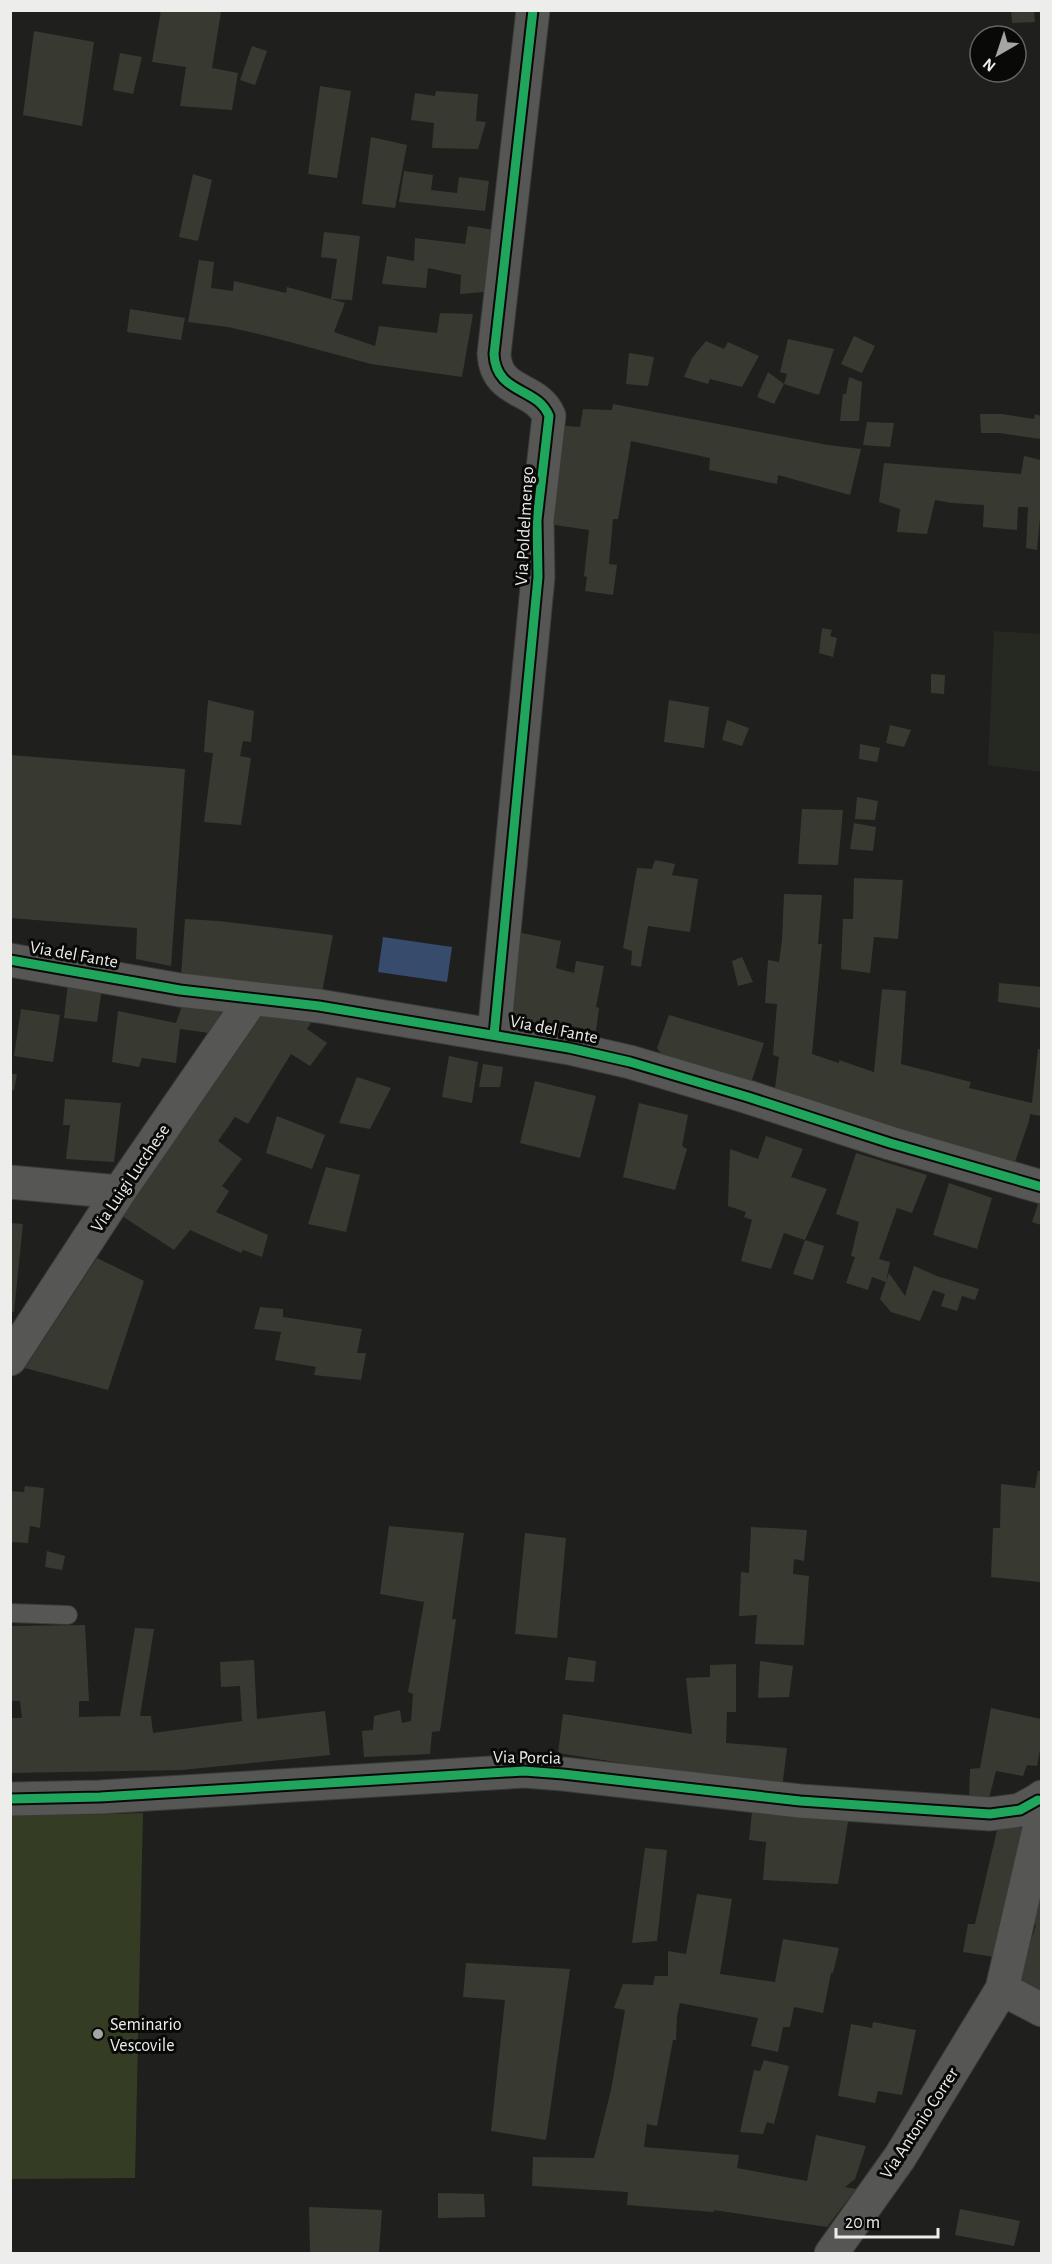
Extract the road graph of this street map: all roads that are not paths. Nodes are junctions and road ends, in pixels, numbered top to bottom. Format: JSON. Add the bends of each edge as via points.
{"nodes":[{"id":1,"x":533,"y":10,"type":"edge"},
{"id":2,"x":10,"y":960,"type":"edge"},
{"id":3,"x":252,"y":999,"type":"junction"},
{"id":4,"x":494,"y":1035,"type":"junction"},
{"id":5,"x":10,"y":1182,"type":"edge"},
{"id":6,"x":1041,"y":1186,"type":"edge"},
{"id":7,"x":119,"y":1192,"type":"junction"},
{"id":8,"x":10,"y":1359,"type":"edge"},
{"id":9,"x":10,"y":1613,"type":"edge"},
{"id":10,"x":68,"y":1615,"type":"dead end"},
{"id":11,"x":10,"y":1799,"type":"edge"},
{"id":12,"x":1040,"y":1799,"type":"edge"},
{"id":13,"x":1002,"y":1989,"type":"junction"},
{"id":14,"x":1041,"y":2010,"type":"edge"},
{"id":15,"x":831,"y":2253,"type":"edge"}],
"edges":[{"from":1,"to":4,"type":"street","name":"Via Poldelmengo","via":[[494,354],[496,368],[507,384],[542,404],[549,416],[537,520],[538,577]]},
{"from":2,"to":3,"type":"street","name":"Via del Fante"},
{"from":3,"to":4,"type":"street","name":"Via del Fante"},
{"from":3,"to":7,"type":"street","name":"Via Luigi Lucchese"},
{"from":4,"to":6,"type":"street","name":"Via del Fante","via":[[630,1062]]},
{"from":5,"to":7,"type":"street"},
{"from":7,"to":8,"type":"street","name":"Via Luigi Lucchese"},
{"from":9,"to":10,"type":"lane"},
{"from":11,"to":12,"type":"street","name":"Via Porcia","via":[[524,1771],[800,1801],[990,1814],[1020,1810]]},
{"from":12,"to":13,"type":"street","name":"Via Antonio Correr","via":[[1039,1829]]},
{"from":13,"to":14,"type":"street"},
{"from":13,"to":15,"type":"street","name":"Via Antonio Correr","via":[[900,2157]]}]}
